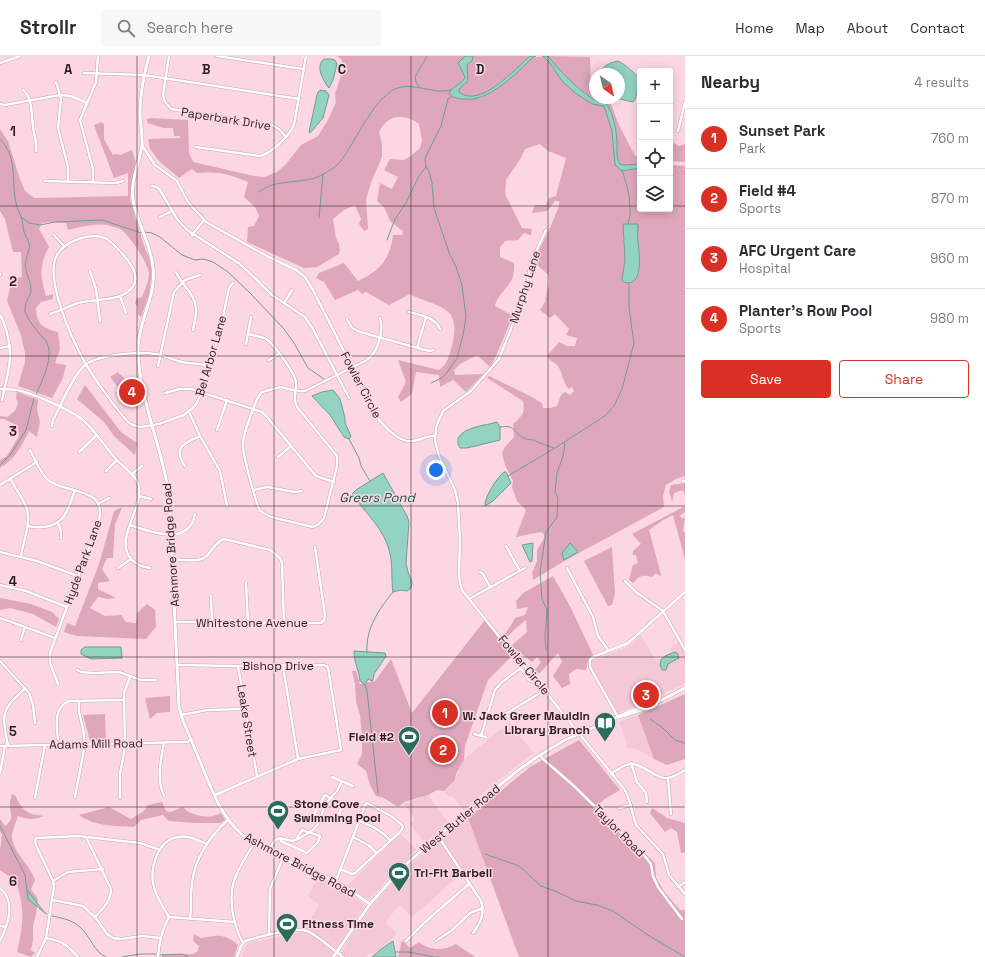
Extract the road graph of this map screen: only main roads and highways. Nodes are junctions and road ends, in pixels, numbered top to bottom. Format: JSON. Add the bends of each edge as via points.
{"nodes":[{"id":1,"x":149,"y":56,"type":"edge"},
{"id":2,"x":685,"y":688,"type":"edge"},
{"id":3,"x":370,"y":904,"type":"junction"},
{"id":4,"x":334,"y":957,"type":"edge"}],
"edges":[{"from":1,"to":3,"type":"main road","name":"Ashmore Bridge Road","via":[[140,111],[142,145],[133,182],[133,196],[154,272],[151,298],[139,332],[138,354],[141,381],[168,486],[178,702],[181,715],[214,795],[228,820],[240,833],[268,851],[336,881]]},
{"from":2,"to":3,"type":"main road","name":"West Butler Road","via":[[642,710],[579,733],[540,755],[438,836],[401,869]]},
{"from":3,"to":4,"type":"main road","name":"West Butler Road"}]}
